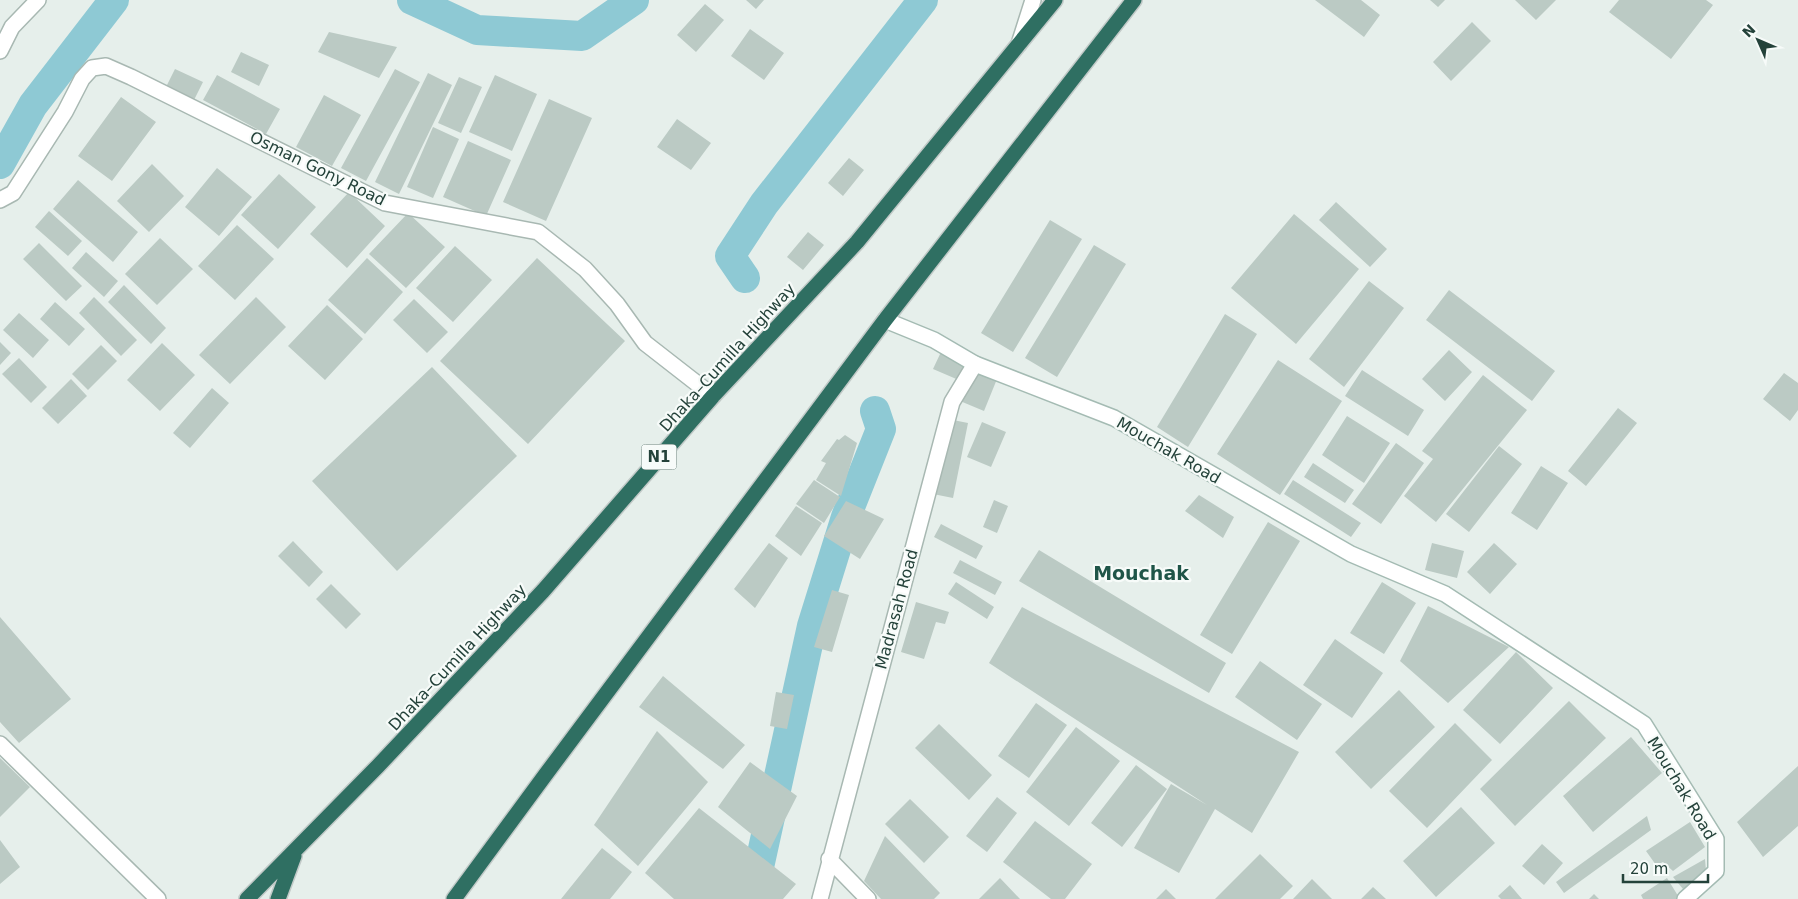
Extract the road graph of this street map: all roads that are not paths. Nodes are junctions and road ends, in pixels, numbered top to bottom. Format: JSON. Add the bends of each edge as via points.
{"nodes":[{"id":1,"x":38,"y":0,"type":"edge"},
{"id":2,"x":1033,"y":0,"type":"edge"},
{"id":3,"x":1055,"y":0,"type":"edge"},
{"id":4,"x":1134,"y":0,"type":"edge"},
{"id":5,"x":1019,"y":46,"type":"junction"},
{"id":6,"x":0,"y":51,"type":"edge"},
{"id":7,"x":0,"y":200,"type":"edge"},
{"id":8,"x":885,"y":320,"type":"junction"},
{"id":9,"x":975,"y":364,"type":"junction"},
{"id":10,"x":713,"y":396,"type":"junction"},
{"id":11,"x":0,"y":744,"type":"edge"},
{"id":12,"x":296,"y":850,"type":"junction"},
{"id":13,"x":829,"y":859,"type":"junction"},
{"id":14,"x":158,"y":899,"type":"edge"},
{"id":15,"x":247,"y":899,"type":"edge"},
{"id":16,"x":278,"y":899,"type":"edge"},
{"id":17,"x":454,"y":899,"type":"edge"},
{"id":18,"x":820,"y":899,"type":"edge"},
{"id":19,"x":868,"y":899,"type":"edge"},
{"id":20,"x":1685,"y":899,"type":"edge"}],
"edges":[{"from":1,"to":6,"type":"street","via":[[12,27]]},
{"from":2,"to":5,"type":"street"},
{"from":3,"to":5,"type":"highway","name":"Dhaka–Cumilla Highway","number":"N1"},
{"from":4,"to":8,"type":"highway"},
{"from":5,"to":10,"type":"highway","name":"Dhaka–Cumilla Highway","number":"N1","via":[[857,242]]},
{"from":7,"to":10,"type":"street","name":"Osman Gony Road","via":[[13,193],[82,79],[92,68],[106,66],[385,203],[538,232],[585,269],[617,304],[645,343]]},
{"from":8,"to":9,"type":"street","name":"Mouchak Road","via":[[934,340]]},
{"from":8,"to":17,"type":"highway"},
{"from":9,"to":13,"type":"street","name":"Madrasah Road","via":[[952,402]]},
{"from":9,"to":20,"type":"street","name":"Mouchak Road","via":[[1114,418],[1351,554],[1445,594],[1644,724],[1716,839],[1716,871]]},
{"from":10,"to":12,"type":"highway","name":"Dhaka–Cumilla Highway","number":"N1","via":[[543,591]]},
{"from":11,"to":14,"type":"street"},
{"from":12,"to":15,"type":"highway","name":"Dhaka–Cumilla Highway","number":"N1"},
{"from":12,"to":16,"type":"highway"},
{"from":13,"to":18,"type":"street","name":"Madrasah Road"},
{"from":13,"to":19,"type":"street"}]}
